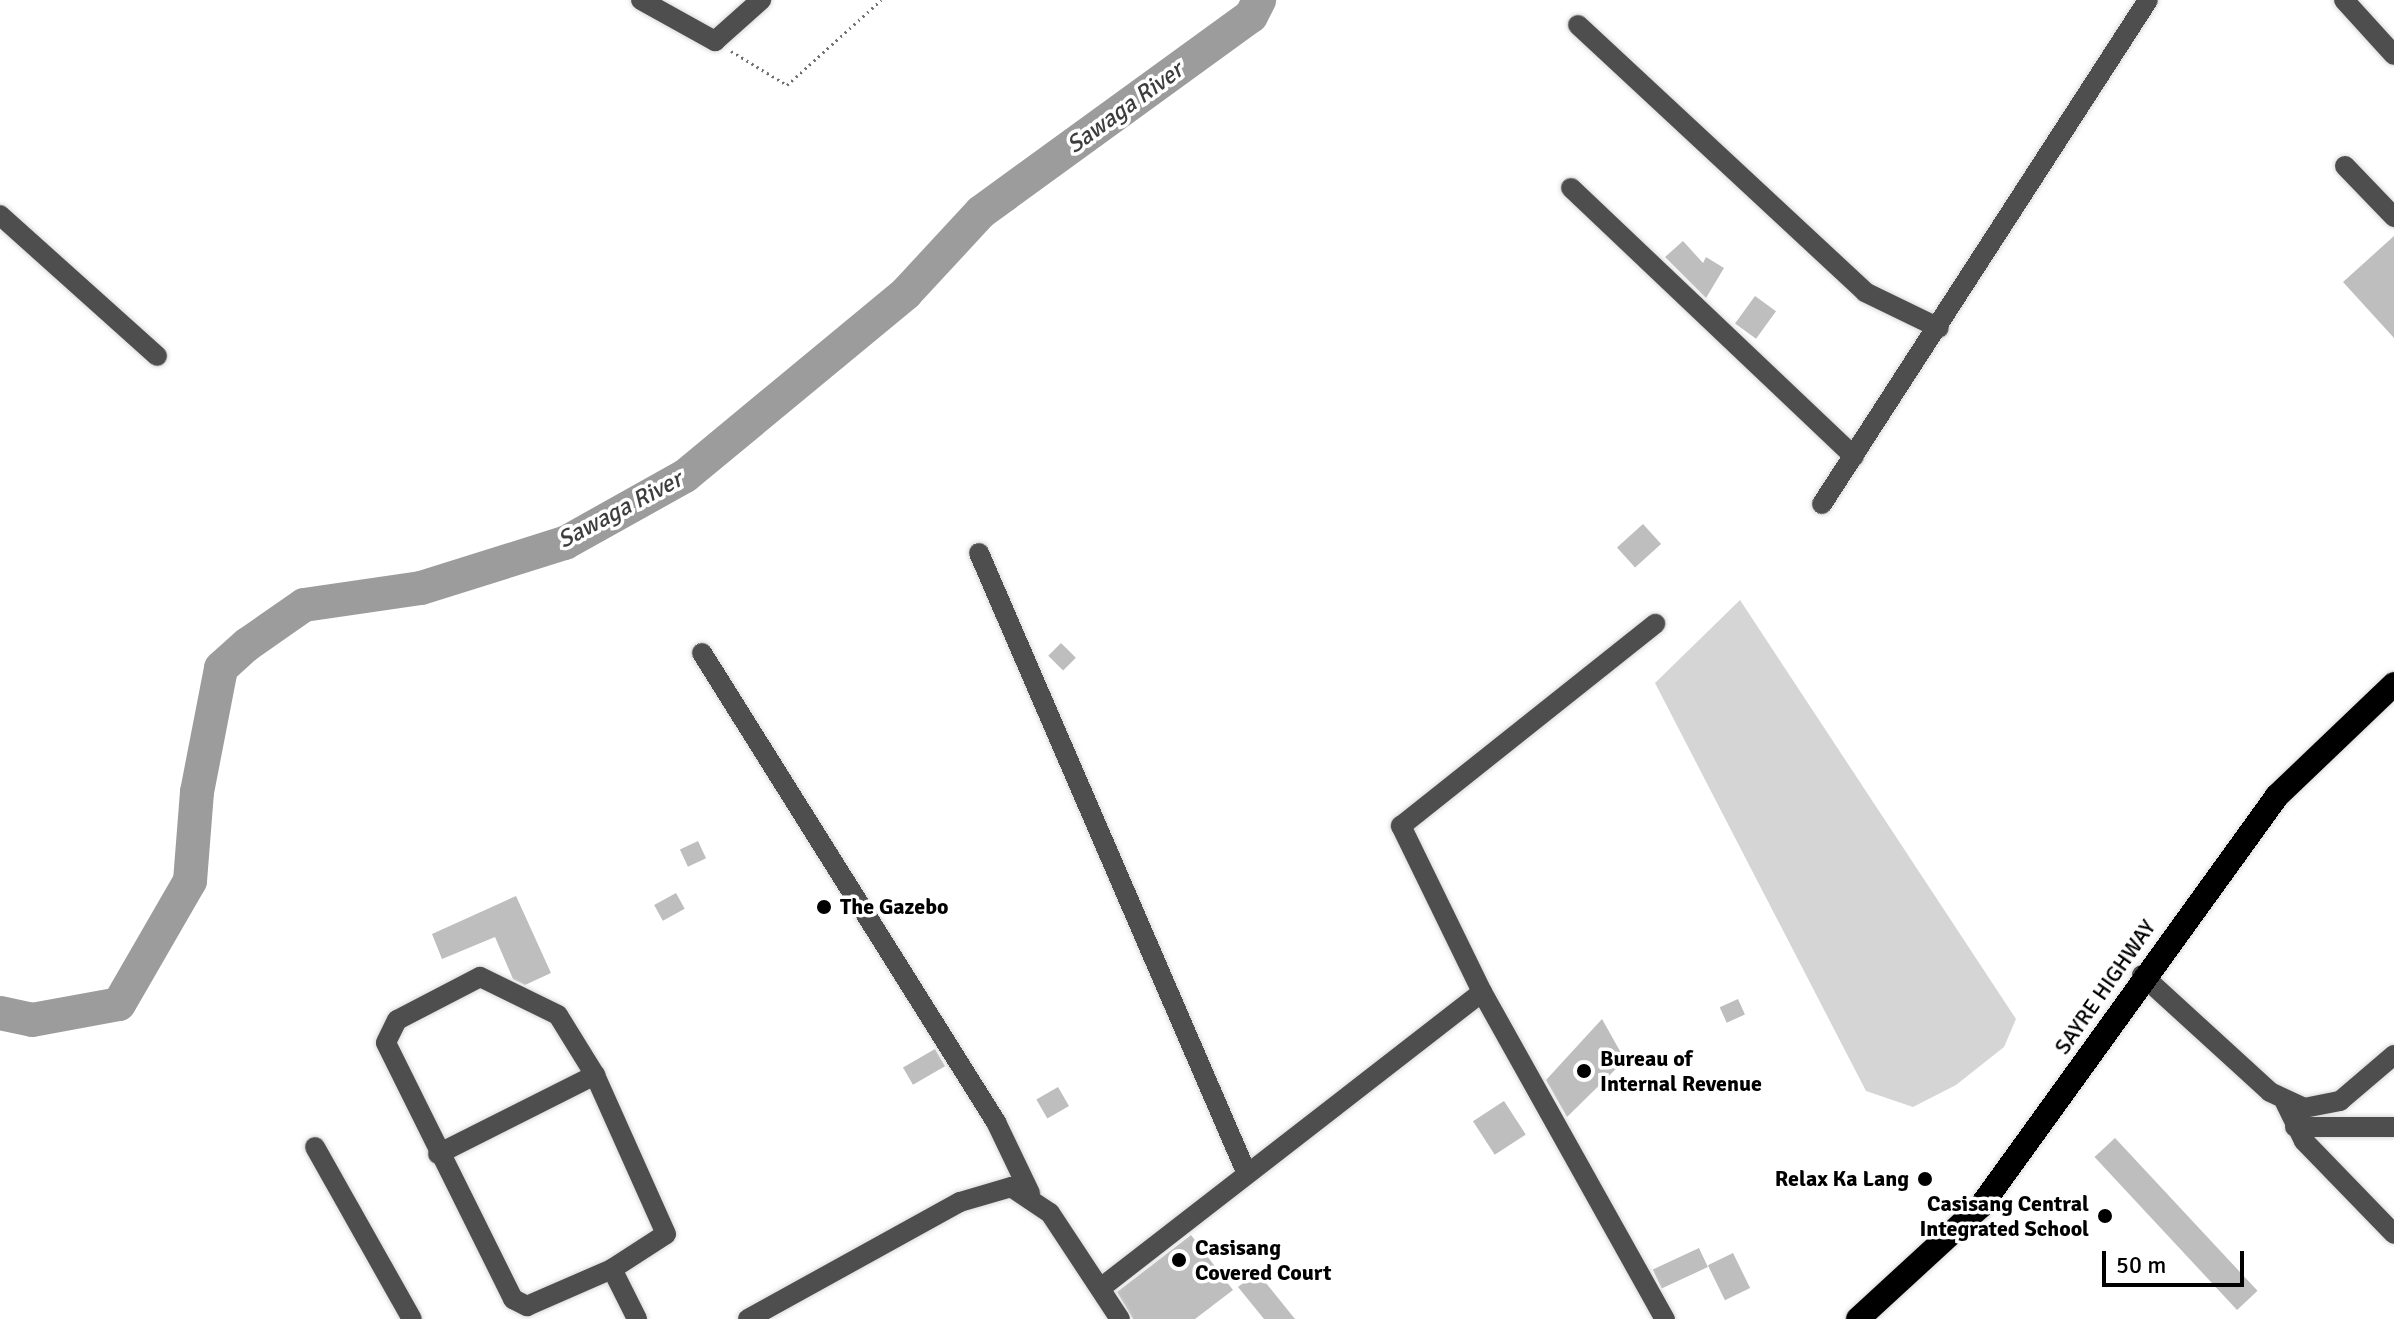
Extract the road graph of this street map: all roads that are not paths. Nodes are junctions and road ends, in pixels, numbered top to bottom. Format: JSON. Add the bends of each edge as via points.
{"nodes":[{"id":1,"x":641,"y":0,"type":"edge"},
{"id":2,"x":761,"y":0,"type":"edge"},
{"id":3,"x":2148,"y":0,"type":"edge"},
{"id":4,"x":2344,"y":0,"type":"edge"},
{"id":5,"x":1578,"y":25,"type":"dead end"},
{"id":6,"x":2394,"y":55,"type":"edge"},
{"id":7,"x":2345,"y":166,"type":"dead end"},
{"id":8,"x":1571,"y":188,"type":"dead end"},
{"id":9,"x":0,"y":215,"type":"edge"},
{"id":10,"x":2394,"y":217,"type":"edge"},
{"id":11,"x":1939,"y":328,"type":"junction"},
{"id":12,"x":157,"y":356,"type":"dead end"},
{"id":13,"x":1854,"y":457,"type":"junction"},
{"id":14,"x":1822,"y":504,"type":"dead end"},
{"id":15,"x":979,"y":553,"type":"dead end"},
{"id":16,"x":1655,"y":624,"type":"dead end"},
{"id":17,"x":702,"y":653,"type":"dead end"},
{"id":18,"x":2394,"y":684,"type":"edge"},
{"id":19,"x":2142,"y":975,"type":"junction"},
{"id":20,"x":1482,"y":992,"type":"junction"},
{"id":21,"x":2394,"y":1055,"type":"edge"},
{"id":22,"x":595,"y":1075,"type":"junction"},
{"id":23,"x":2285,"y":1102,"type":"junction"},
{"id":24,"x":2295,"y":1127,"type":"junction"},
{"id":25,"x":2394,"y":1127,"type":"edge"},
{"id":26,"x":315,"y":1147,"type":"dead end"},
{"id":27,"x":438,"y":1154,"type":"junction"},
{"id":28,"x":1247,"y":1174,"type":"junction"},
{"id":29,"x":1030,"y":1193,"type":"junction"},
{"id":30,"x":2394,"y":1234,"type":"edge"},
{"id":31,"x":612,"y":1269,"type":"junction"},
{"id":32,"x":1102,"y":1287,"type":"junction"},
{"id":33,"x":758,"y":1317,"type":"edge"},
{"id":34,"x":412,"y":1319,"type":"edge"},
{"id":35,"x":637,"y":1319,"type":"edge"},
{"id":36,"x":1120,"y":1319,"type":"edge"},
{"id":37,"x":1665,"y":1319,"type":"edge"},
{"id":38,"x":1858,"y":1319,"type":"edge"}],
"edges":[{"from":1,"to":2,"type":"street","via":[[715,41]]},
{"from":3,"to":11,"type":"street"},
{"from":4,"to":6,"type":"street"},
{"from":5,"to":11,"type":"street","via":[[1865,292]]},
{"from":7,"to":10,"type":"street"},
{"from":8,"to":13,"type":"street"},
{"from":9,"to":12,"type":"street"},
{"from":11,"to":13,"type":"street"},
{"from":13,"to":14,"type":"street"},
{"from":15,"to":28,"type":"street"},
{"from":16,"to":20,"type":"street","via":[[1401,826]]},
{"from":17,"to":29,"type":"street","via":[[996,1122]]},
{"from":18,"to":19,"type":"highway","name":"SAYRE HIGHWAY","via":[[2277,796]]},
{"from":19,"to":23,"type":"street"},
{"from":19,"to":38,"type":"highway","name":"SAYRE HIGHWAY","via":[[2008,1174]]},
{"from":20,"to":28,"type":"street"},
{"from":20,"to":37,"type":"street"},
{"from":21,"to":23,"type":"street","via":[[2340,1101],[2313,1108]]},
{"from":22,"to":27,"type":"street"},
{"from":22,"to":27,"type":"street","via":[[558,1015],[480,977],[397,1020],[387,1034]]},
{"from":22,"to":31,"type":"street","via":[[666,1234]]},
{"from":23,"to":24,"type":"street"},
{"from":24,"to":25,"type":"street"},
{"from":24,"to":30,"type":"street"},
{"from":26,"to":34,"type":"street"},
{"from":27,"to":31,"type":"street","via":[[519,1304]]},
{"from":28,"to":32,"type":"street"},
{"from":29,"to":32,"type":"street"},
{"from":29,"to":33,"type":"street","via":[[1011,1187],[960,1202]]},
{"from":31,"to":35,"type":"street"},
{"from":32,"to":36,"type":"street"}]}
